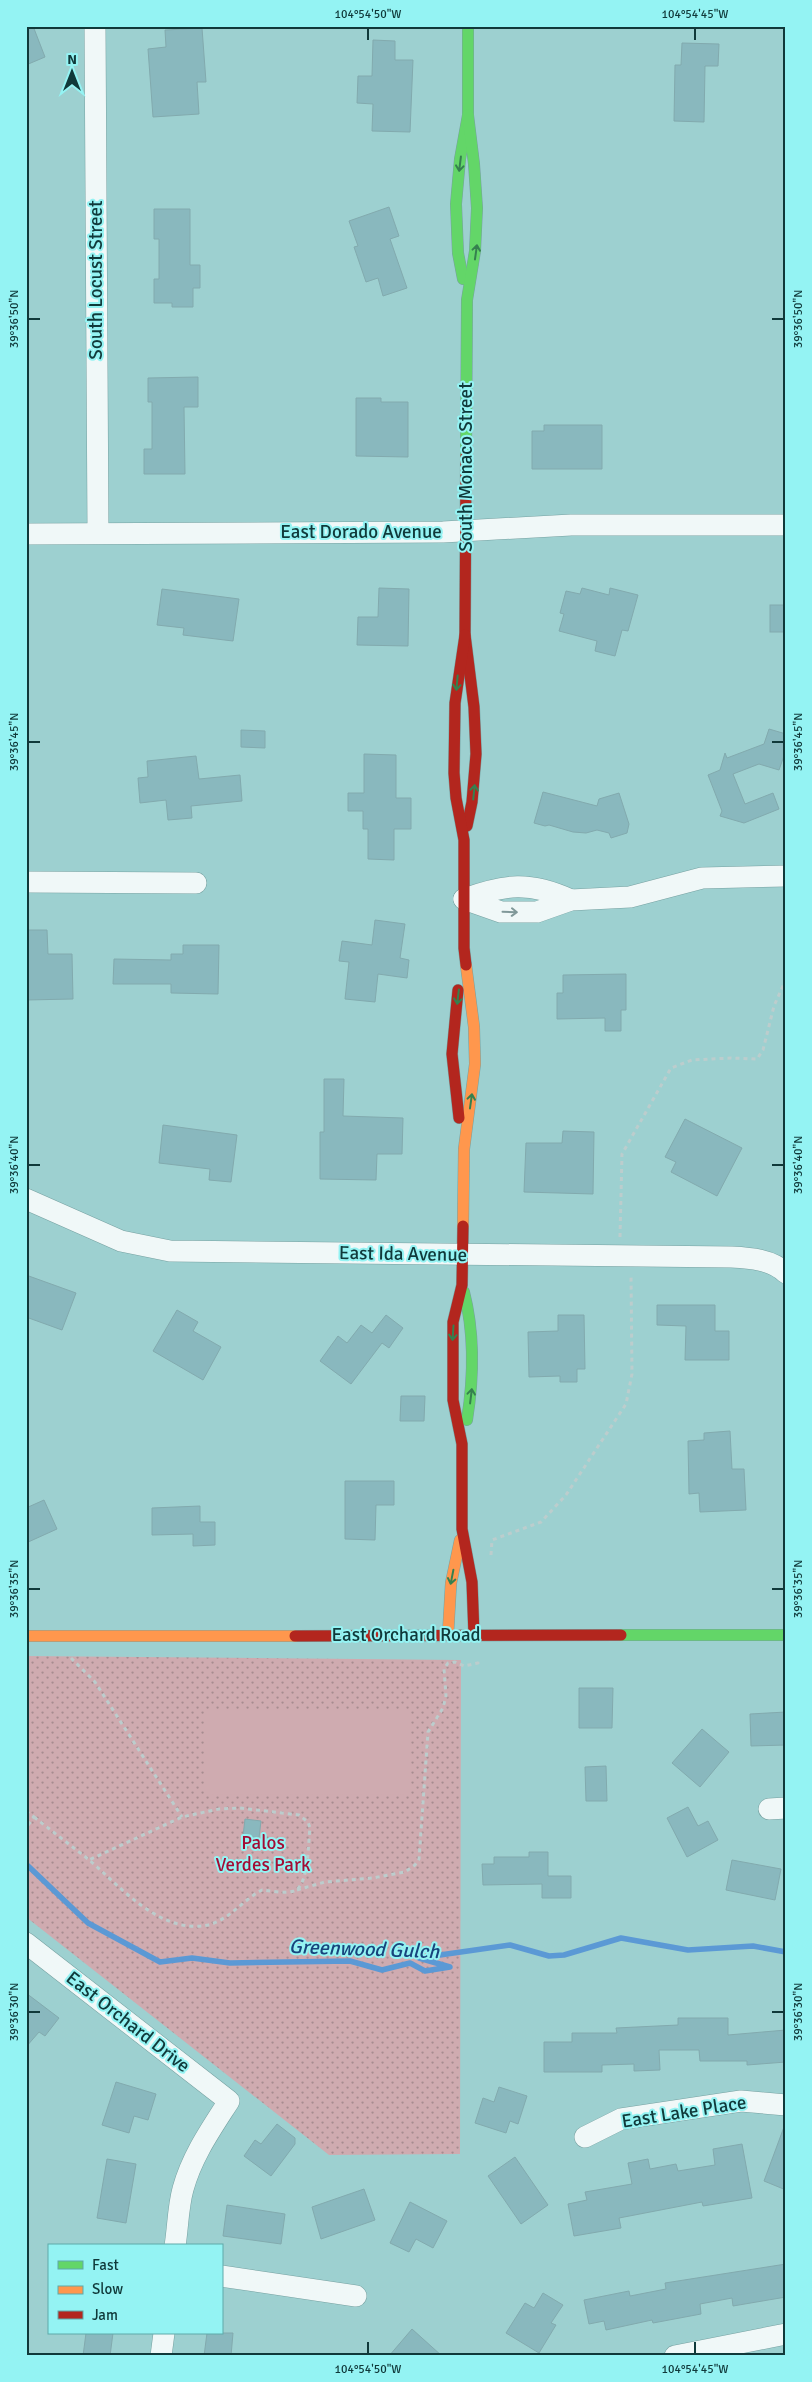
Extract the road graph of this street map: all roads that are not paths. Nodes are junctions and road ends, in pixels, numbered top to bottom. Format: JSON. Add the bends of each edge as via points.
{"nodes":[{"id":1,"x":94,"y":26,"type":"edge"},
{"id":2,"x":468,"y":26,"type":"edge"},
{"id":3,"x":468,"y":115,"type":"junction"},
{"id":4,"x":467,"y":300,"type":"junction"},
{"id":5,"x":786,"y":525,"type":"edge"},
{"id":6,"x":466,"y":530,"type":"junction"},
{"id":7,"x":98,"y":533,"type":"junction"},
{"id":8,"x":26,"y":534,"type":"edge"},
{"id":9,"x":466,"y":635,"type":"junction"},
{"id":10,"x":464,"y":840,"type":"junction"},
{"id":11,"x":786,"y":876,"type":"edge"},
{"id":12,"x":26,"y":882,"type":"edge"},
{"id":13,"x":196,"y":883,"type":"dead end"},
{"id":14,"x":464,"y":899,"type":"junction"},
{"id":15,"x":464,"y":948,"type":"junction"},
{"id":16,"x":464,"y":1149,"type":"junction"},
{"id":17,"x":26,"y":1199,"type":"edge"},
{"id":18,"x":463,"y":1255,"type":"junction"},
{"id":19,"x":786,"y":1274,"type":"edge"},
{"id":20,"x":462,"y":1285,"type":"junction"},
{"id":21,"x":462,"y":1444,"type":"junction"},
{"id":22,"x":462,"y":1529,"type":"junction"},
{"id":23,"x":448,"y":1635,"type":"junction"},
{"id":24,"x":474,"y":1635,"type":"junction"},
{"id":25,"x":786,"y":1635,"type":"edge"},
{"id":26,"x":26,"y":1636,"type":"edge"},
{"id":27,"x":26,"y":1943,"type":"edge"},
{"id":28,"x":786,"y":2106,"type":"edge"},
{"id":29,"x":585,"y":2137,"type":"dead end"},
{"id":30,"x":175,"y":2244,"type":"edge"},
{"id":31,"x":222,"y":2276,"type":"edge"},
{"id":32,"x":356,"y":2296,"type":"dead end"},
{"id":33,"x":164,"y":2334,"type":"edge"},
{"id":34,"x":786,"y":2334,"type":"edge"},
{"id":35,"x":161,"y":2356,"type":"edge"},
{"id":36,"x":675,"y":2356,"type":"edge"}],
"edges":[{"from":1,"to":7,"type":"street","name":"South Locust Street"},
{"from":2,"to":3,"type":"street","name":"South Monaco Street"},
{"from":4,"to":3,"type":"street","name":"South Monaco Street","one_way":true,"via":[[476,253],[478,213],[478,185]]},
{"from":3,"to":4,"type":"street","name":"South Monaco Street","one_way":true,"via":[[456,204],[458,253]]},
{"from":4,"to":6,"type":"street","name":"South Monaco Street"},
{"from":5,"to":6,"type":"street","name":"East Dorado Avenue","via":[[571,525]]},
{"from":6,"to":7,"type":"street","name":"East Dorado Avenue"},
{"from":6,"to":9,"type":"street","name":"South Monaco Street"},
{"from":7,"to":8,"type":"street","name":"East Dorado Avenue"},
{"from":9,"to":10,"type":"street","name":"South Monaco Street","one_way":true,"via":[[458,673],[454,737],[456,798]]},
{"from":10,"to":9,"type":"street","name":"South Monaco Street","one_way":true,"via":[[473,801],[477,752],[474,692]]},
{"from":10,"to":14,"type":"street","name":"South Monaco Street"},
{"from":11,"to":14,"type":"street","via":[[702,878],[630,897],[571,900],[537,912],[492,909]]},
{"from":12,"to":13,"type":"street"},
{"from":14,"to":15,"type":"street","name":"South Monaco Street"},
{"from":16,"to":15,"type":"street","name":"South Monaco Street","one_way":true,"via":[[475,1052]]},
{"from":15,"to":16,"type":"street","name":"South Monaco Street","one_way":true,"via":[[452,1054]]},
{"from":16,"to":18,"type":"street","name":"South Monaco Street"},
{"from":17,"to":18,"type":"street","name":"East Ida Avenue","via":[[100,1233],[161,1250]]},
{"from":18,"to":19,"type":"street","name":"East Ida Avenue","via":[[749,1258],[773,1264]]},
{"from":18,"to":20,"type":"street","name":"South Monaco Street"},
{"from":20,"to":21,"type":"street","name":"South Monaco Street","one_way":true,"via":[[453,1322],[452,1352],[453,1400]]},
{"from":21,"to":20,"type":"street","name":"South Monaco Street","one_way":true,"via":[[471,1399],[473,1354],[472,1322]]},
{"from":21,"to":22,"type":"street","name":"South Monaco Street"},
{"from":22,"to":23,"type":"street","name":"South Monaco Street","one_way":true,"via":[[451,1583]]},
{"from":22,"to":24,"type":"street","name":"South Monaco Street","via":[[472,1582]]},
{"from":23,"to":24,"type":"street","name":"East Orchard Road"},
{"from":23,"to":26,"type":"street","name":"East Orchard Road"},
{"from":24,"to":25,"type":"street","name":"East Orchard Road"},
{"from":27,"to":30,"type":"street","name":"East Orchard Drive","via":[[230,2101],[199,2148],[188,2175]]},
{"from":28,"to":29,"type":"street","name":"East Lake Place","via":[[740,2101],[621,2119]]},
{"from":31,"to":32,"type":"street"},
{"from":33,"to":35,"type":"street"},
{"from":34,"to":36,"type":"street"}]}
